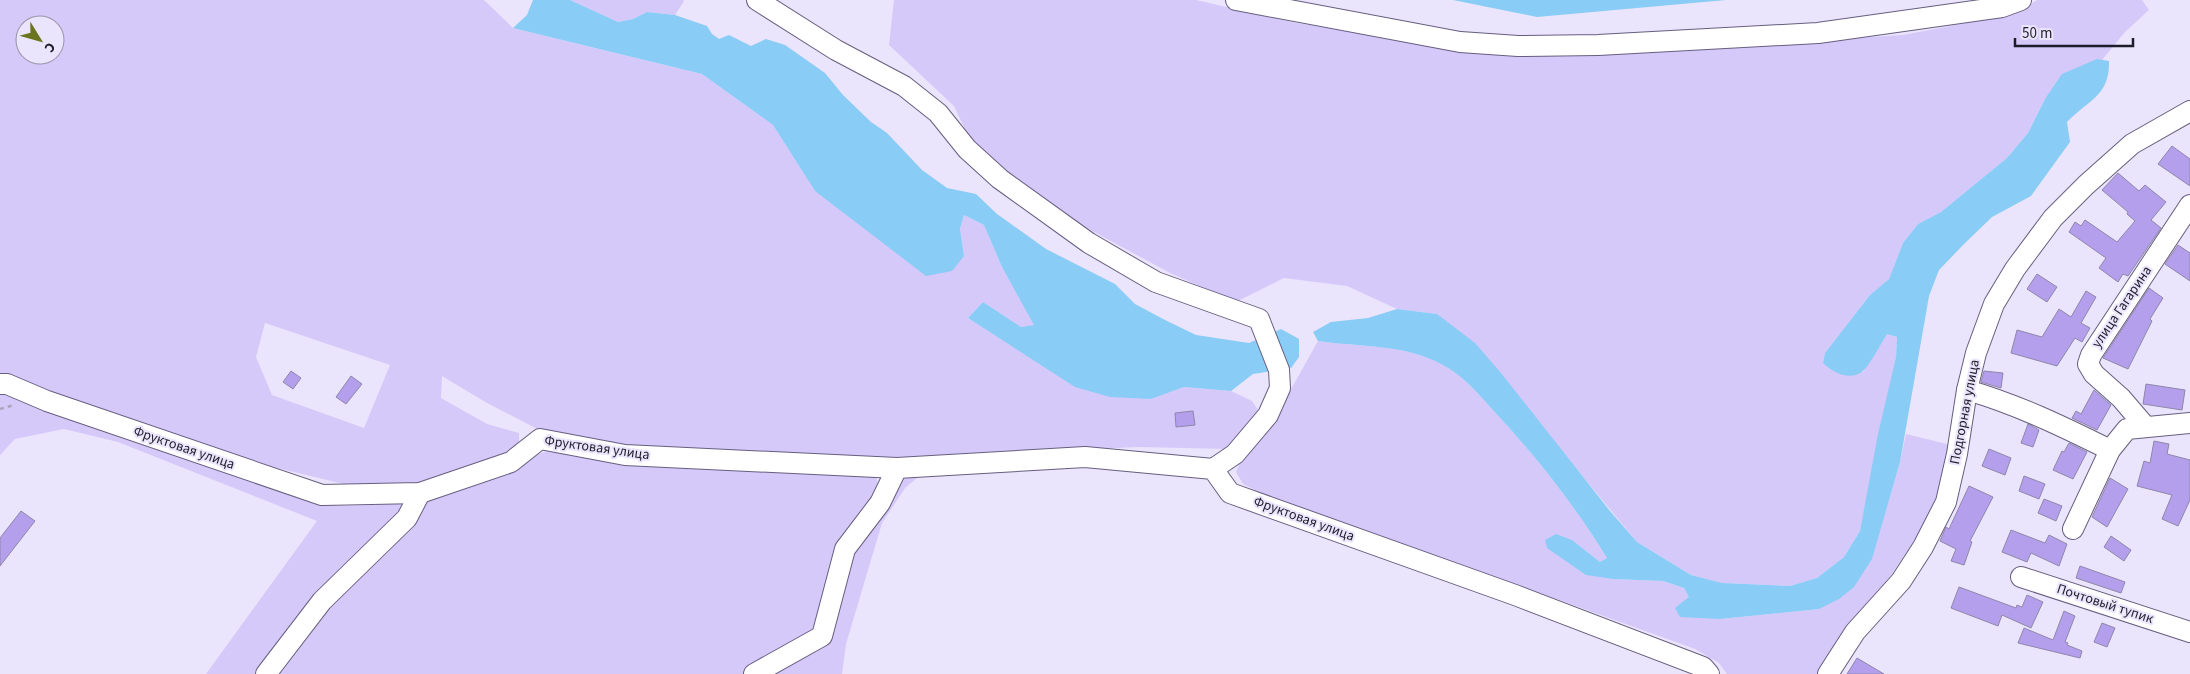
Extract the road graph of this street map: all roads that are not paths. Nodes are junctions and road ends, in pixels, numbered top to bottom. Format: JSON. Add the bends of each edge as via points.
{"nodes":[{"id":1,"x":757,"y":0,"type":"edge"},
{"id":2,"x":1236,"y":0,"type":"edge"},
{"id":3,"x":2021,"y":0,"type":"edge"},
{"id":4,"x":2189,"y":115,"type":"edge"},
{"id":5,"x":2190,"y":205,"type":"edge"},
{"id":6,"x":0,"y":384,"type":"edge"},
{"id":7,"x":1966,"y":390,"type":"junction"},
{"id":8,"x":2190,"y":423,"type":"edge"},
{"id":9,"x":2146,"y":426,"type":"junction"},
{"id":10,"x":2110,"y":450,"type":"junction"},
{"id":11,"x":896,"y":468,"type":"junction"},
{"id":12,"x":1213,"y":469,"type":"junction"},
{"id":13,"x":420,"y":493,"type":"junction"},
{"id":14,"x":2073,"y":529,"type":"dead end"},
{"id":15,"x":2021,"y":577,"type":"dead end"},
{"id":16,"x":2190,"y":632,"type":"edge"},
{"id":17,"x":1703,"y":672,"type":"edge"},
{"id":18,"x":266,"y":674,"type":"edge"},
{"id":19,"x":754,"y":674,"type":"edge"},
{"id":20,"x":1828,"y":674,"type":"edge"}],
"edges":[{"from":1,"to":12,"type":"street","via":[[836,50],[904,86],[938,113],[967,149],[1000,179],[1089,243],[1156,282],[1259,319],[1279,370],[1280,388],[1268,415],[1235,454]]},
{"from":2,"to":3,"type":"street","via":[[1460,42],[1518,46],[1818,33],[2002,7]]},
{"from":4,"to":7,"type":"street","name":"Подгорная улица","via":[[2132,144],[2053,218],[1994,304]]},
{"from":5,"to":9,"type":"street","name":"улица Гагарина","via":[[2088,364]]},
{"from":6,"to":13,"type":"street","name":"Фруктовая улица","via":[[322,496]]},
{"from":7,"to":10,"type":"street","via":[[1990,397]]},
{"from":7,"to":20,"type":"street","name":"Подгорная улица","via":[[1946,502],[1901,581],[1855,632]]},
{"from":8,"to":9,"type":"street"},
{"from":9,"to":10,"type":"street","via":[[2127,429]]},
{"from":10,"to":14,"type":"street"},
{"from":11,"to":12,"type":"street","name":"Фруктовая улица","via":[[1085,457]]},
{"from":11,"to":13,"type":"street","name":"Фруктовая улица","via":[[625,455],[540,438],[510,462]]},
{"from":11,"to":19,"type":"street","via":[[880,503],[845,550],[822,636]]},
{"from":12,"to":17,"type":"street","name":"Фруктовая улица","via":[[1230,493],[1505,591]]},
{"from":13,"to":18,"type":"street","via":[[407,518],[322,601]]},
{"from":15,"to":16,"type":"street","name":"Почтовый тупик"}]}
